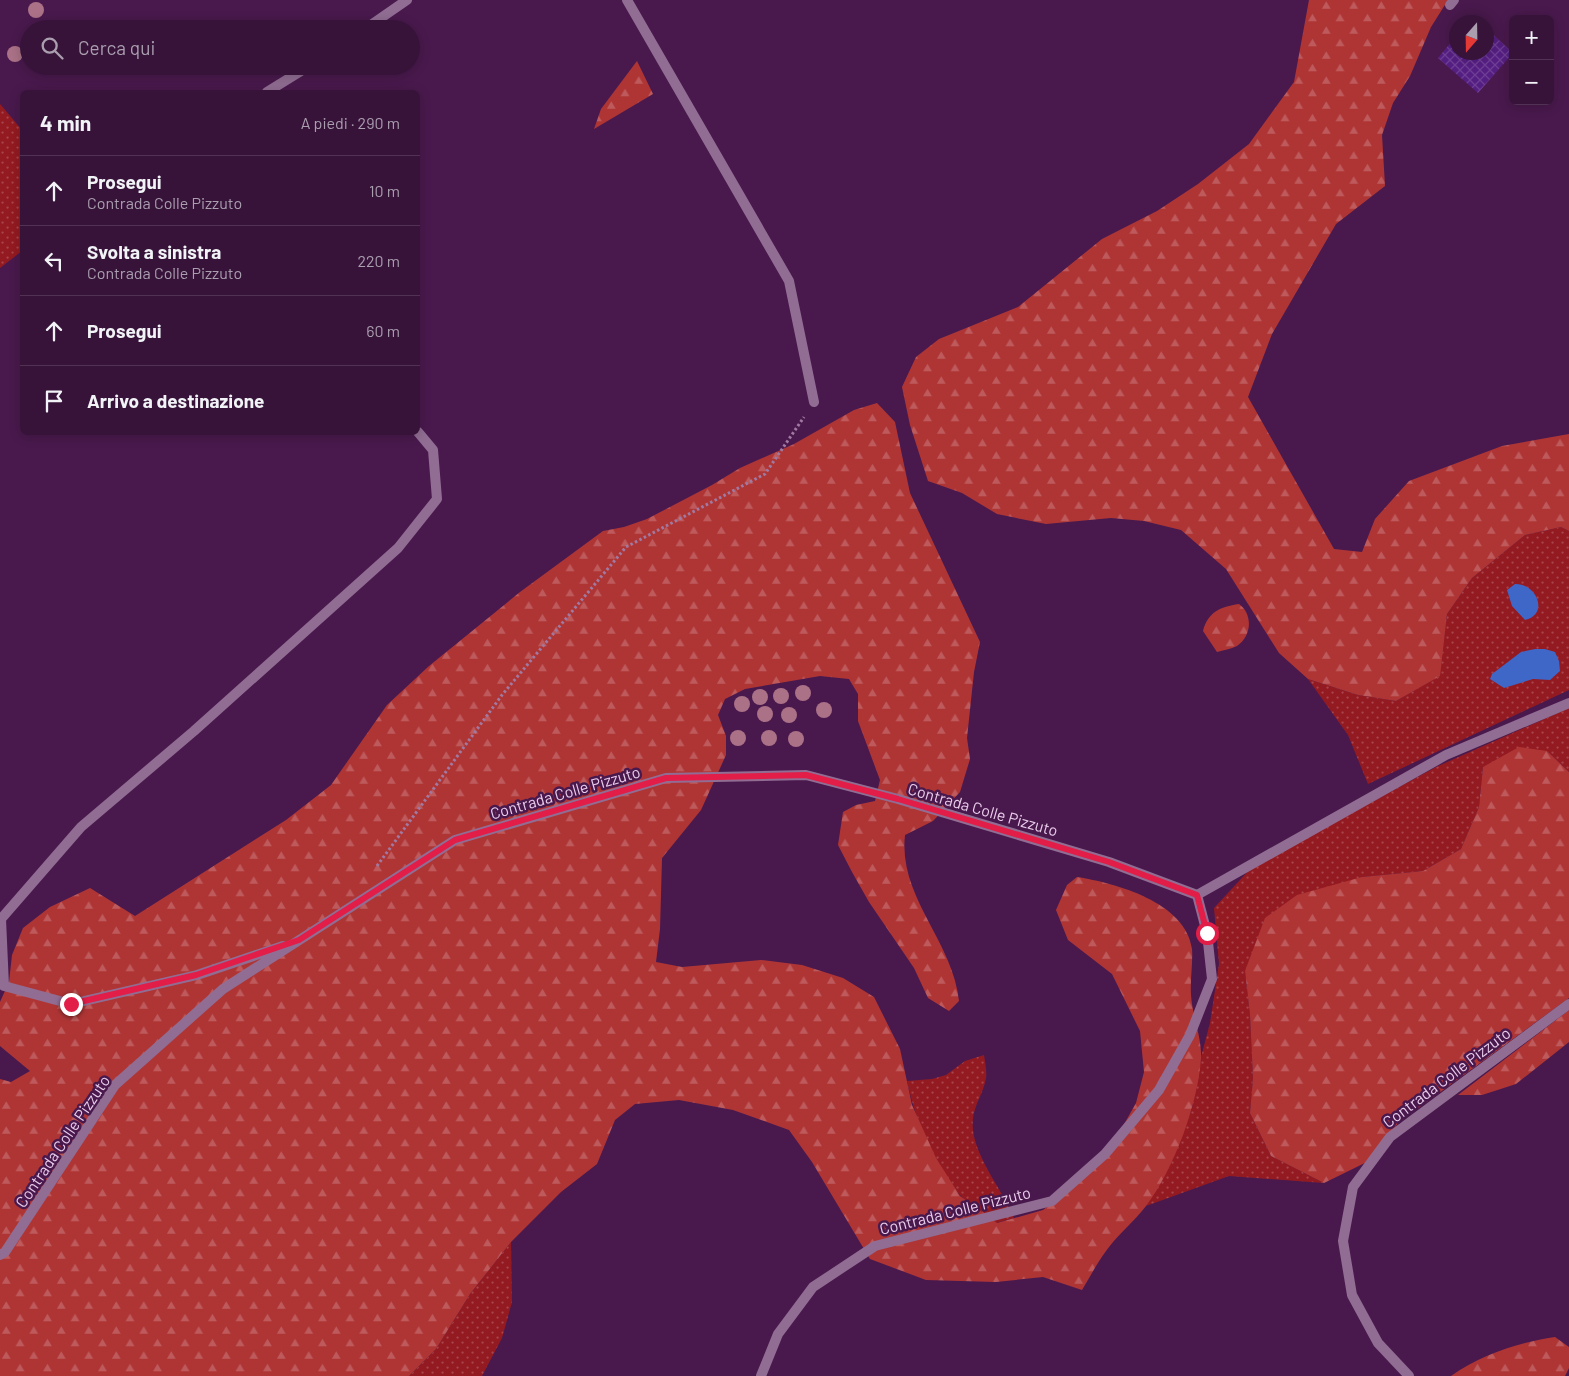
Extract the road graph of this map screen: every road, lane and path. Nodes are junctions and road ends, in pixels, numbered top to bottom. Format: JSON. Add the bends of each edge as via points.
{"nodes":[{"id":1,"x":407,"y":0,"type":"edge"},
{"id":2,"x":627,"y":0,"type":"edge"},
{"id":3,"x":378,"y":20,"type":"edge"},
{"id":4,"x":294,"y":75,"type":"edge"},
{"id":5,"x":270,"y":90,"type":"edge"},
{"id":6,"x":814,"y":402,"type":"joint"},
{"id":7,"x":420,"y":434,"type":"edge"},
{"id":8,"x":1569,"y":703,"type":"edge"},
{"id":9,"x":372,"y":872,"type":"dead end"},
{"id":10,"x":1197,"y":895,"type":"junction"},
{"id":11,"x":299,"y":940,"type":"junction"},
{"id":12,"x":1569,"y":1004,"type":"edge"},
{"id":13,"x":0,"y":1255,"type":"edge"},
{"id":14,"x":761,"y":1376,"type":"edge"},
{"id":15,"x":1409,"y":1376,"type":"edge"}],
"edges":[{"from":1,"to":3,"type":"street"},
{"from":2,"to":6,"type":"street","via":[[789,281]]},
{"from":4,"to":5,"type":"street"},
{"from":6,"to":9,"type":"path","via":[[765,474],[626,547],[502,694]]},
{"from":7,"to":11,"type":"street","via":[[433,450],[437,499],[398,548],[82,827],[1,919],[4,986],[71,1004],[196,975]]},
{"from":8,"to":10,"type":"street","via":[[1446,755]]},
{"from":10,"to":11,"type":"street","name":"Contrada Colle Pizzuto","via":[[1109,862],[806,775],[666,778],[455,840]]},
{"from":10,"to":14,"type":"street","name":"Contrada Colle Pizzuto","via":[[1207,933],[1212,979],[1190,1035],[1159,1090],[1105,1154],[1052,1201],[875,1246],[813,1287],[778,1334]]},
{"from":11,"to":13,"type":"street","name":"Contrada Colle Pizzuto","via":[[223,989],[115,1085]]},
{"from":12,"to":15,"type":"street","name":"Contrada Colle Pizzuto","via":[[1390,1137],[1353,1187],[1343,1241],[1352,1295],[1378,1343]]}]}
